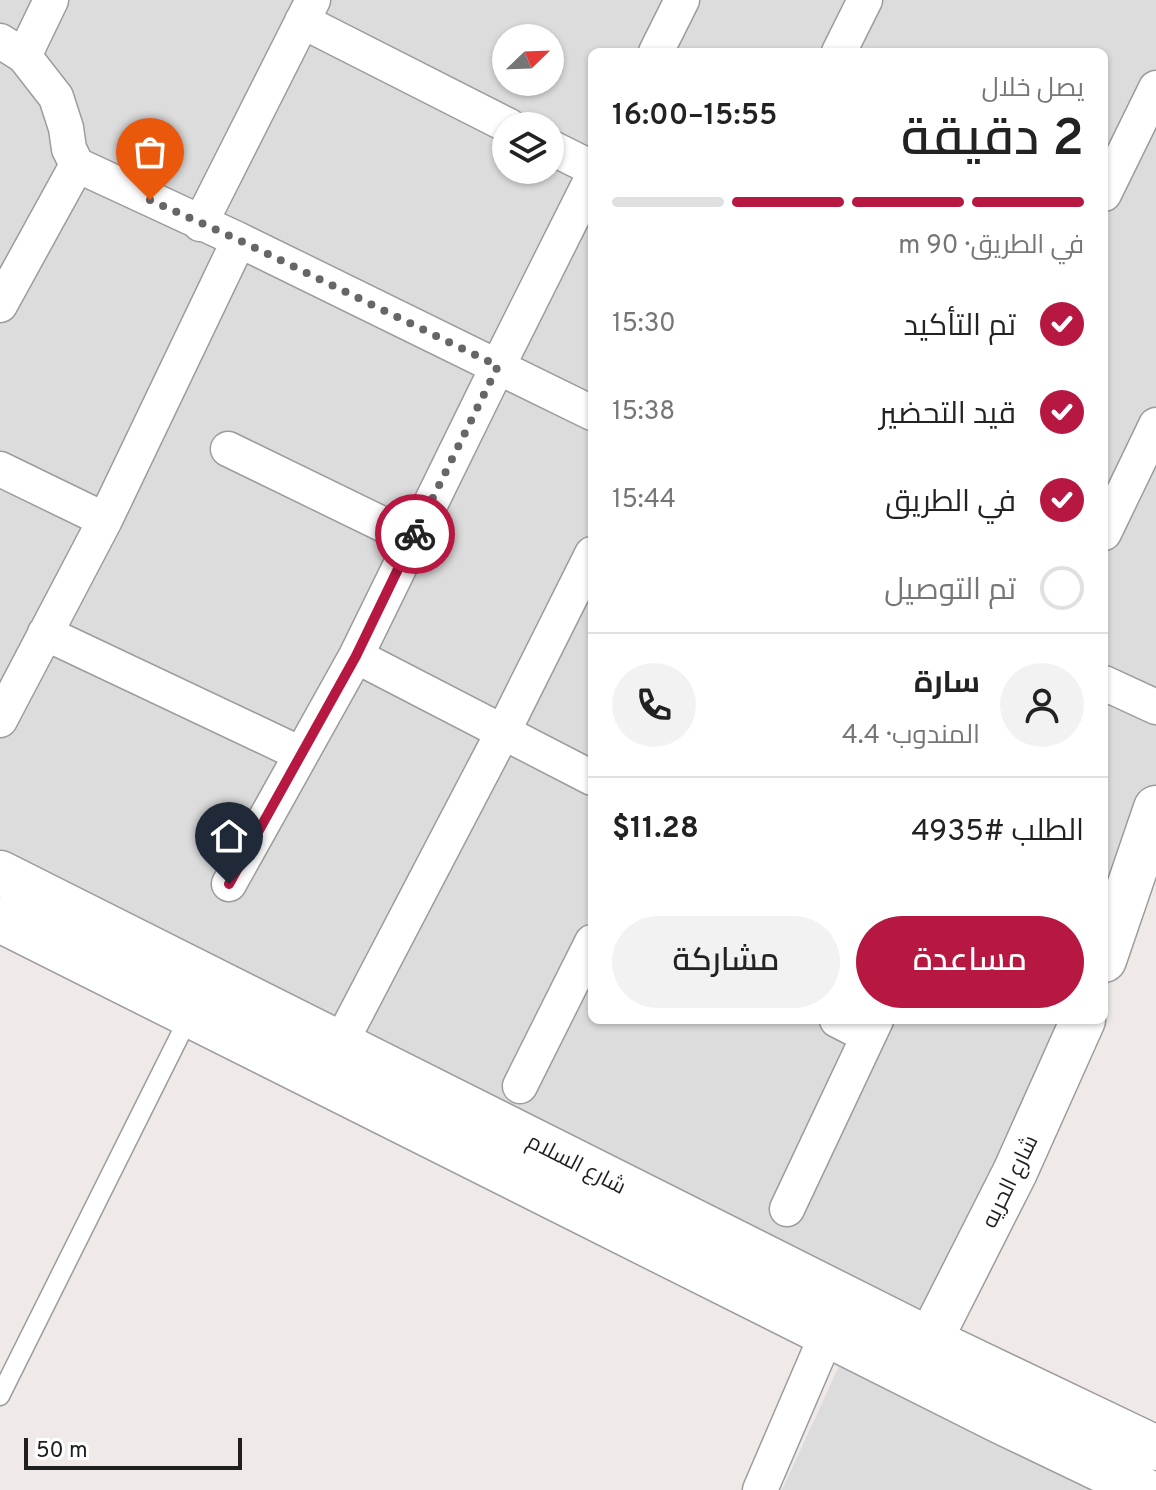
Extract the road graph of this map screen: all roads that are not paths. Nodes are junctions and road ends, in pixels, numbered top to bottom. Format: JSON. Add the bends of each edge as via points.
{"nodes":[{"id":1,"x":51,"y":0,"type":"edge"},
{"id":2,"x":682,"y":0,"type":"edge"},
{"id":3,"x":865,"y":0,"type":"edge"},
{"id":4,"x":307,"y":10,"type":"edge"},
{"id":5,"x":12,"y":48,"type":"edge"},
{"id":6,"x":658,"y":48,"type":"edge"},
{"id":7,"x":849,"y":48,"type":"edge"},
{"id":8,"x":1156,"y":88,"type":"edge"},
{"id":9,"x":492,"y":116,"type":"edge"},
{"id":10,"x":564,"y":154,"type":"edge"},
{"id":11,"x":77,"y":165,"type":"junction"},
{"id":12,"x":588,"y":166,"type":"edge"},
{"id":13,"x":1108,"y":180,"type":"edge"},
{"id":14,"x":588,"y":186,"type":"edge"},
{"id":15,"x":200,"y":224,"type":"junction"},
{"id":16,"x":239,"y":240,"type":"junction"},
{"id":17,"x":1,"y":301,"type":"edge"},
{"id":18,"x":498,"y":366,"type":"junction"},
{"id":19,"x":588,"y":411,"type":"edge"},
{"id":20,"x":1156,"y":425,"type":"edge"},
{"id":21,"x":228,"y":449,"type":"dead end"},
{"id":22,"x":0,"y":469,"type":"edge"},
{"id":23,"x":105,"y":520,"type":"junction"},
{"id":24,"x":1108,"y":525,"type":"edge"},
{"id":25,"x":413,"y":539,"type":"junction"},
{"id":26,"x":588,"y":562,"type":"edge"},
{"id":27,"x":45,"y":633,"type":"junction"},
{"id":28,"x":356,"y":656,"type":"junction"},
{"id":29,"x":1108,"y":685,"type":"edge"},
{"id":30,"x":1156,"y":707,"type":"edge"},
{"id":31,"x":0,"y":720,"type":"edge"},
{"id":32,"x":503,"y":732,"type":"junction"},
{"id":33,"x":301,"y":754,"type":"junction"},
{"id":34,"x":588,"y":776,"type":"edge"},
{"id":35,"x":1156,"y":808,"type":"edge"},
{"id":36,"x":0,"y":873,"type":"edge"},
{"id":37,"x":229,"y":884,"type":"dead end"},
{"id":38,"x":0,"y":920,"type":"edge"},
{"id":39,"x":1108,"y":948,"type":"edge"},
{"id":40,"x":588,"y":950,"type":"edge"},
{"id":41,"x":190,"y":1015,"type":"junction"},
{"id":42,"x":1081,"y":1024,"type":"edge"},
{"id":43,"x":872,"y":1028,"type":"edge"},
{"id":44,"x":340,"y":1044,"type":"junction"},
{"id":45,"x":520,"y":1086,"type":"dead end"},
{"id":46,"x":787,"y":1209,"type":"dead end"},
{"id":47,"x":827,"y":1334,"type":"junction"},
{"id":48,"x":930,"y":1340,"type":"junction"},
{"id":49,"x":0,"y":1396,"type":"edge"},
{"id":50,"x":1156,"y":1448,"type":"edge"},
{"id":51,"x":760,"y":1490,"type":"edge"},
{"id":52,"x":1144,"y":1490,"type":"edge"}],
"edges":[{"from":1,"to":5,"type":"street"},
{"from":2,"to":6,"type":"street"},
{"from":3,"to":7,"type":"street"},
{"from":4,"to":9,"type":"street"},
{"from":4,"to":15,"type":"street"},
{"from":5,"to":11,"type":"street","via":[[56,97]]},
{"from":8,"to":13,"type":"street"},
{"from":10,"to":12,"type":"street"},
{"from":11,"to":15,"type":"street"},
{"from":11,"to":17,"type":"street"},
{"from":14,"to":18,"type":"street"},
{"from":15,"to":16,"type":"street"},
{"from":16,"to":18,"type":"street"},
{"from":16,"to":23,"type":"street"},
{"from":18,"to":19,"type":"street"},
{"from":18,"to":25,"type":"street"},
{"from":20,"to":24,"type":"street"},
{"from":21,"to":25,"type":"street"},
{"from":22,"to":23,"type":"street"},
{"from":23,"to":27,"type":"street"},
{"from":25,"to":28,"type":"street"},
{"from":26,"to":32,"type":"street"},
{"from":27,"to":31,"type":"street"},
{"from":27,"to":33,"type":"street"},
{"from":28,"to":32,"type":"street"},
{"from":28,"to":33,"type":"street"},
{"from":29,"to":30,"type":"street"},
{"from":32,"to":34,"type":"street"},
{"from":32,"to":44,"type":"street"},
{"from":33,"to":37,"type":"street"},
{"from":35,"to":39,"type":"street"},
{"from":36,"to":44,"type":"street","name":"شارع السلام"},
{"from":38,"to":41,"type":"street","name":"شارع السلام"},
{"from":40,"to":45,"type":"street"},
{"from":41,"to":47,"type":"street","name":"شارع السلام"},
{"from":41,"to":49,"type":"lane"},
{"from":42,"to":48,"type":"street","name":"شارع الحريه","via":[[1015,1172]]},
{"from":43,"to":46,"type":"street"},
{"from":44,"to":48,"type":"street","name":"شارع السلام"},
{"from":47,"to":51,"type":"street"},
{"from":47,"to":52,"type":"street","name":"شارع السلام"},
{"from":48,"to":50,"type":"street","name":"شارع السلام"}]}
